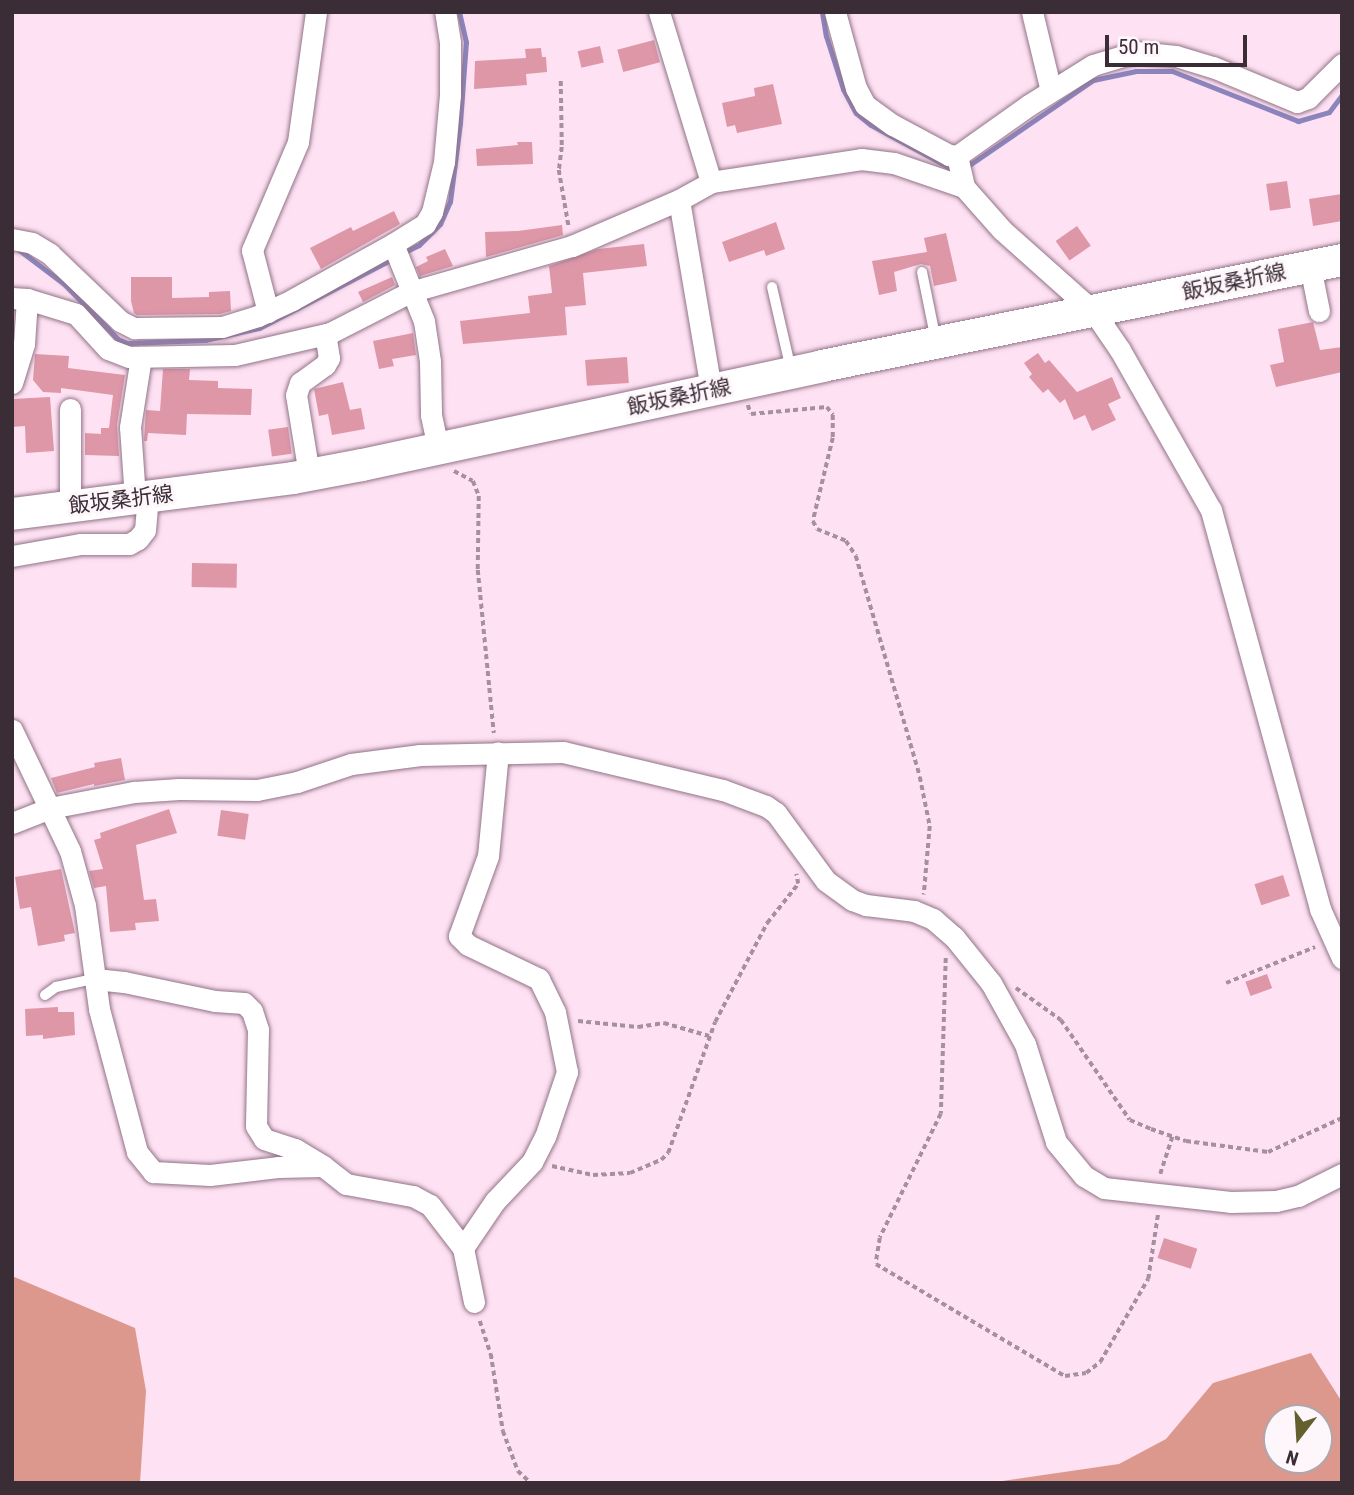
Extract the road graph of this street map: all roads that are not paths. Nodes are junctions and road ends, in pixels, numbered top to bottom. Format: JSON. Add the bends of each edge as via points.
{"nodes":[{"id":1,"x":316,"y":12,"type":"edge"},
{"id":2,"x":445,"y":12,"type":"edge"},
{"id":3,"x":659,"y":12,"type":"edge"},
{"id":4,"x":835,"y":12,"type":"edge"},
{"id":5,"x":1032,"y":12,"type":"edge"},
{"id":6,"x":1342,"y":64,"type":"edge"},
{"id":7,"x":1051,"y":91,"type":"junction"},
{"id":8,"x":960,"y":171,"type":"junction"},
{"id":9,"x":711,"y":182,"type":"junction"},
{"id":10,"x":679,"y":200,"type":"junction"},
{"id":11,"x":12,"y":239,"type":"edge"},
{"id":12,"x":397,"y":254,"type":"junction"},
{"id":13,"x":1342,"y":260,"type":"edge"},
{"id":14,"x":1310,"y":266,"type":"junction"},
{"id":15,"x":922,"y":272,"type":"dead end"},
{"id":16,"x":772,"y":287,"type":"dead end"},
{"id":17,"x":410,"y":292,"type":"junction"},
{"id":18,"x":20,"y":298,"type":"edge"},
{"id":19,"x":268,"y":312,"type":"junction"},
{"id":20,"x":1094,"y":312,"type":"junction"},
{"id":21,"x":1319,"y":312,"type":"dead end"},
{"id":22,"x":325,"y":334,"type":"junction"},
{"id":23,"x":936,"y":343,"type":"junction"},
{"id":24,"x":132,"y":345,"type":"junction"},
{"id":25,"x":792,"y":372,"type":"junction"},
{"id":26,"x":12,"y":383,"type":"edge"},
{"id":27,"x":725,"y":386,"type":"junction"},
{"id":28,"x":70,"y":409,"type":"dead end"},
{"id":29,"x":438,"y":449,"type":"junction"},
{"id":30,"x":309,"y":474,"type":"junction"},
{"id":31,"x":142,"y":497,"type":"junction"},
{"id":32,"x":70,"y":506,"type":"junction"},
{"id":33,"x":12,"y":514,"type":"edge"},
{"id":34,"x":12,"y":556,"type":"edge"},
{"id":35,"x":12,"y":730,"type":"edge"},
{"id":36,"x":498,"y":752,"type":"junction"},
{"id":37,"x":50,"y":808,"type":"junction"},
{"id":38,"x":12,"y":823,"type":"edge"},
{"id":39,"x":1338,"y":949,"type":"edge"},
{"id":40,"x":95,"y":979,"type":"junction"},
{"id":41,"x":45,"y":995,"type":"dead end"},
{"id":42,"x":323,"y":1166,"type":"junction"},
{"id":43,"x":1342,"y":1174,"type":"edge"},
{"id":44,"x":463,"y":1248,"type":"junction"},
{"id":45,"x":474,"y":1302,"type":"road end"}],
"edges":[{"from":1,"to":19,"type":"street","via":[[298,142],[252,250]]},
{"from":2,"to":12,"type":"street","via":[[450,95],[436,204],[425,224]]},
{"from":3,"to":9,"type":"street"},
{"from":4,"to":8,"type":"street","via":[[856,89],[865,105],[949,155]]},
{"from":5,"to":7,"type":"street"},
{"from":6,"to":7,"type":"street","via":[[1308,98],[1297,102],[1213,67],[1176,56],[1136,52],[1093,65]]},
{"from":7,"to":8,"type":"street"},
{"from":8,"to":9,"type":"street","via":[[861,159]]},
{"from":8,"to":20,"type":"street","via":[[1002,230]]},
{"from":9,"to":10,"type":"street"},
{"from":10,"to":17,"type":"street","via":[[572,246]]},
{"from":10,"to":27,"type":"street"},
{"from":11,"to":24,"type":"street","via":[[32,243],[50,254],[120,321]]},
{"from":12,"to":17,"type":"street"},
{"from":12,"to":19,"type":"street"},
{"from":13,"to":14,"type":"main road","name":"飯坂桑折線"},
{"from":14,"to":20,"type":"main road","name":"飯坂桑折線"},
{"from":14,"to":21,"type":"street"},
{"from":15,"to":23,"type":"lane"},
{"from":16,"to":25,"type":"lane"},
{"from":17,"to":22,"type":"street"},
{"from":17,"to":29,"type":"street","via":[[424,321]]},
{"from":18,"to":24,"type":"street","via":[[76,314],[108,349]]},
{"from":18,"to":26,"type":"street","via":[[24,344]]},
{"from":19,"to":24,"type":"street","via":[[222,327]]},
{"from":20,"to":23,"type":"main road","name":"飯坂桑折線"},
{"from":20,"to":39,"type":"street","via":[[1211,510],[1320,909]]},
{"from":22,"to":24,"type":"street","via":[[234,355]]},
{"from":22,"to":30,"type":"street","via":[[329,358],[300,383],[296,395]]},
{"from":23,"to":25,"type":"main road","name":"飯坂桑折線"},
{"from":24,"to":31,"type":"street","via":[[130,427]]},
{"from":25,"to":27,"type":"main road","name":"飯坂桑折線"},
{"from":27,"to":29,"type":"main road","name":"飯坂桑折線"},
{"from":28,"to":32,"type":"street"},
{"from":29,"to":30,"type":"main road","name":"飯坂桑折線"},
{"from":30,"to":31,"type":"main road","name":"飯坂桑折線"},
{"from":31,"to":32,"type":"main road","name":"飯坂桑折線"},
{"from":31,"to":34,"type":"street","via":[[145,530],[129,544],[81,544]]},
{"from":32,"to":33,"type":"main road","name":"飯坂桑折線"},
{"from":35,"to":37,"type":"street"},
{"from":36,"to":37,"type":"street","via":[[351,764],[257,790],[156,789]]},
{"from":36,"to":43,"type":"street","via":[[564,752],[748,799],[776,813],[827,881],[852,900],[933,919],[991,983],[1025,1044],[1056,1142],[1084,1177],[1104,1188],[1230,1202],[1276,1201],[1298,1196]]},
{"from":36,"to":44,"type":"street","via":[[488,856],[458,936],[539,979],[555,1012],[568,1072],[531,1162],[495,1201]]},
{"from":37,"to":38,"type":"street"},
{"from":37,"to":40,"type":"street","via":[[71,852]]},
{"from":40,"to":41,"type":"lane","via":[[56,987]]},
{"from":40,"to":42,"type":"street","via":[[244,1003],[252,1011],[257,1030],[256,1126],[264,1139],[295,1149]]},
{"from":40,"to":42,"type":"street","via":[[137,1152],[153,1172],[210,1175]]},
{"from":42,"to":44,"type":"street","via":[[346,1184],[413,1196],[430,1205]]},
{"from":44,"to":45,"type":"street"}]}
